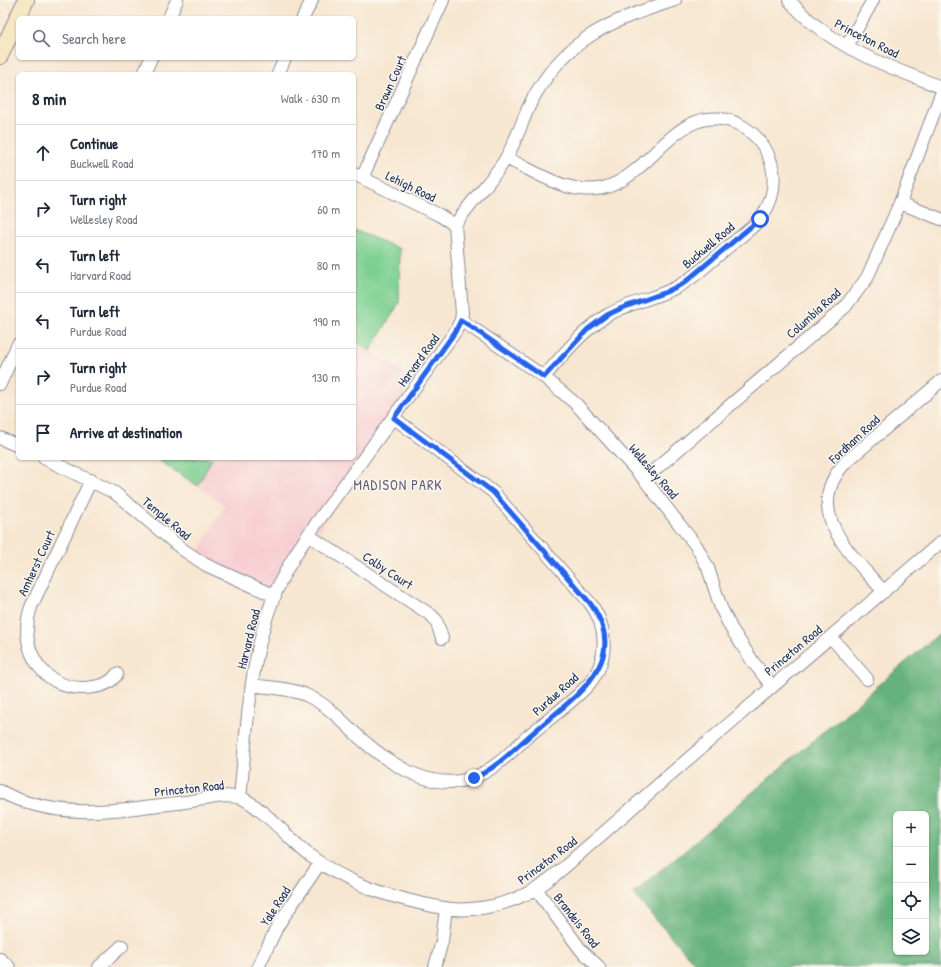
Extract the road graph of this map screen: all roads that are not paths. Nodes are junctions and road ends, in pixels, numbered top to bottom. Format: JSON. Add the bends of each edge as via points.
{"nodes":[{"id":1,"x":26,"y":0,"type":"edge"},
{"id":2,"x":177,"y":0,"type":"edge"},
{"id":3,"x":312,"y":0,"type":"edge"},
{"id":4,"x":443,"y":0,"type":"edge"},
{"id":5,"x":675,"y":0,"type":"edge"},
{"id":6,"x":789,"y":0,"type":"edge"},
{"id":7,"x":873,"y":0,"type":"edge"},
{"id":8,"x":648,"y":4,"type":"edge"},
{"id":9,"x":19,"y":16,"type":"edge"},
{"id":10,"x":170,"y":16,"type":"edge"},
{"id":11,"x":304,"y":16,"type":"edge"},
{"id":12,"x":16,"y":22,"type":"edge"},
{"id":13,"x":847,"y":46,"type":"junction"},
{"id":14,"x":0,"y":56,"type":"edge"},
{"id":15,"x":150,"y":60,"type":"edge"},
{"id":16,"x":284,"y":60,"type":"edge"},
{"id":17,"x":145,"y":72,"type":"edge"},
{"id":18,"x":279,"y":72,"type":"edge"},
{"id":19,"x":941,"y":87,"type":"edge"},
{"id":20,"x":941,"y":94,"type":"edge"},
{"id":21,"x":506,"y":158,"type":"junction"},
{"id":22,"x":358,"y":176,"type":"edge"},
{"id":23,"x":900,"y":203,"type":"junction"},
{"id":24,"x":941,"y":219,"type":"edge"},
{"id":25,"x":455,"y":225,"type":"junction"},
{"id":26,"x":461,"y":320,"type":"junction"},
{"id":27,"x":16,"y":348,"type":"edge"},
{"id":28,"x":544,"y":377,"type":"junction"},
{"id":29,"x":941,"y":381,"type":"edge"},
{"id":30,"x":0,"y":384,"type":"edge"},
{"id":31,"x":394,"y":418,"type":"junction"},
{"id":32,"x":0,"y":438,"type":"edge"},
{"id":33,"x":16,"y":445,"type":"edge"},
{"id":34,"x":48,"y":460,"type":"edge"},
{"id":35,"x":644,"y":479,"type":"junction"},
{"id":36,"x":91,"y":480,"type":"junction"},
{"id":37,"x":308,"y":535,"type":"junction"},
{"id":38,"x":941,"y":542,"type":"edge"},
{"id":39,"x":884,"y":592,"type":"junction"},
{"id":40,"x":275,"y":596,"type":"junction"},
{"id":41,"x":831,"y":637,"type":"junction"},
{"id":42,"x":442,"y":638,"type":"dead end"},
{"id":43,"x":117,"y":674,"type":"dead end"},
{"id":44,"x":867,"y":679,"type":"dead end"},
{"id":45,"x":252,"y":686,"type":"junction"},
{"id":46,"x":772,"y":686,"type":"junction"},
{"id":47,"x":0,"y":791,"type":"edge"},
{"id":48,"x":240,"y":798,"type":"junction"},
{"id":49,"x":320,"y":863,"type":"junction"},
{"id":50,"x":536,"y":889,"type":"junction"},
{"id":51,"x":446,"y":908,"type":"junction"},
{"id":52,"x":122,"y":946,"type":"dead end"},
{"id":53,"x":0,"y":960,"type":"edge"},
{"id":54,"x":9,"y":967,"type":"edge"},
{"id":55,"x":99,"y":967,"type":"edge"},
{"id":56,"x":258,"y":967,"type":"edge"},
{"id":57,"x":435,"y":967,"type":"edge"},
{"id":58,"x":599,"y":967,"type":"edge"}],
"edges":[{"from":1,"to":9,"type":"street"},
{"from":2,"to":10,"type":"street"},
{"from":3,"to":11,"type":"street"},
{"from":4,"to":22,"type":"street","name":"Brown Court"},
{"from":5,"to":8,"type":"street"},
{"from":6,"to":13,"type":"street","name":"Princeton Road","via":[[812,24]]},
{"from":7,"to":13,"type":"street"},
{"from":8,"to":21,"type":"street","via":[[581,41],[562,58],[533,99]]},
{"from":12,"to":14,"type":"street"},
{"from":13,"to":19,"type":"street","name":"Princeton Road","via":[[870,59]]},
{"from":15,"to":17,"type":"street"},
{"from":16,"to":18,"type":"street"},
{"from":20,"to":23,"type":"street","name":"Columbia Road"},
{"from":21,"to":25,"type":"street"},
{"from":21,"to":28,"type":"street","name":"Buckwell Road","via":[[562,185],[581,190],[602,188],[626,178],[686,126],[705,119],[715,119],[733,122],[751,132],[767,152],[773,169],[774,184],[768,206],[754,225],[684,283],[622,308],[597,322],[579,336]]},
{"from":22,"to":25,"type":"street","name":"Lehigh Road","via":[[432,211]]},
{"from":23,"to":24,"type":"street"},
{"from":23,"to":35,"type":"street","name":"Columbia Road","via":[[867,278],[845,307]]},
{"from":25,"to":26,"type":"street","name":"Harvard Road","via":[[462,295]]},
{"from":26,"to":28,"type":"street","name":"Wellesley Road"},
{"from":26,"to":31,"type":"street","name":"Harvard Road"},
{"from":27,"to":30,"type":"street"},
{"from":28,"to":35,"type":"street","name":"Wellesley Road","via":[[588,417]]},
{"from":29,"to":39,"type":"street","name":"Fordham Road","via":[[847,461],[835,476],[830,489],[828,508],[834,532]]},
{"from":31,"to":37,"type":"street","name":"Harvard Road"},
{"from":31,"to":45,"type":"street","name":"Purdue Road","via":[[493,492],[590,603],[601,622],[604,636],[598,670],[585,688],[495,764],[474,778],[454,782],[426,778],[390,762],[326,707],[307,696],[286,690]]},
{"from":32,"to":33,"type":"street"},
{"from":34,"to":36,"type":"street","name":"Temple Road"},
{"from":35,"to":46,"type":"street","name":"Wellesley Road","via":[[686,530],[701,553],[731,628]]},
{"from":36,"to":40,"type":"street","name":"Temple Road","via":[[124,500],[195,558]]},
{"from":36,"to":43,"type":"street","name":"Amherst Court","via":[[31,607],[27,620],[27,636],[30,650],[39,667],[48,677],[61,684],[75,688],[98,687],[110,682]]},
{"from":37,"to":40,"type":"street","name":"Harvard Road","via":[[287,569]]},
{"from":37,"to":42,"type":"street","name":"Colby Court","via":[[431,615],[436,620]]},
{"from":38,"to":39,"type":"street","name":"Princeton Road"},
{"from":39,"to":41,"type":"street","name":"Princeton Road"},
{"from":40,"to":45,"type":"street","name":"Harvard Road","via":[[262,635]]},
{"from":41,"to":44,"type":"street"},
{"from":41,"to":46,"type":"street","name":"Princeton Road"},
{"from":45,"to":48,"type":"street","name":"Harvard Road"},
{"from":46,"to":50,"type":"street","name":"Princeton Road","via":[[572,861]]},
{"from":47,"to":48,"type":"street","name":"Princeton Road","via":[[11,798],[39,807],[78,812],[103,812],[220,798]]},
{"from":48,"to":49,"type":"street","name":"Princeton Road"},
{"from":49,"to":51,"type":"street","name":"Princeton Road","via":[[370,889]]},
{"from":49,"to":56,"type":"street","name":"Yale Road","via":[[278,925]]},
{"from":50,"to":51,"type":"street","name":"Princeton Road","via":[[514,900],[488,907],[467,910]]},
{"from":50,"to":58,"type":"street","name":"Brandeis Road","via":[[581,950]]},
{"from":51,"to":57,"type":"street","via":[[442,941]]},
{"from":52,"to":55,"type":"street"},
{"from":53,"to":54,"type":"street"}]}
